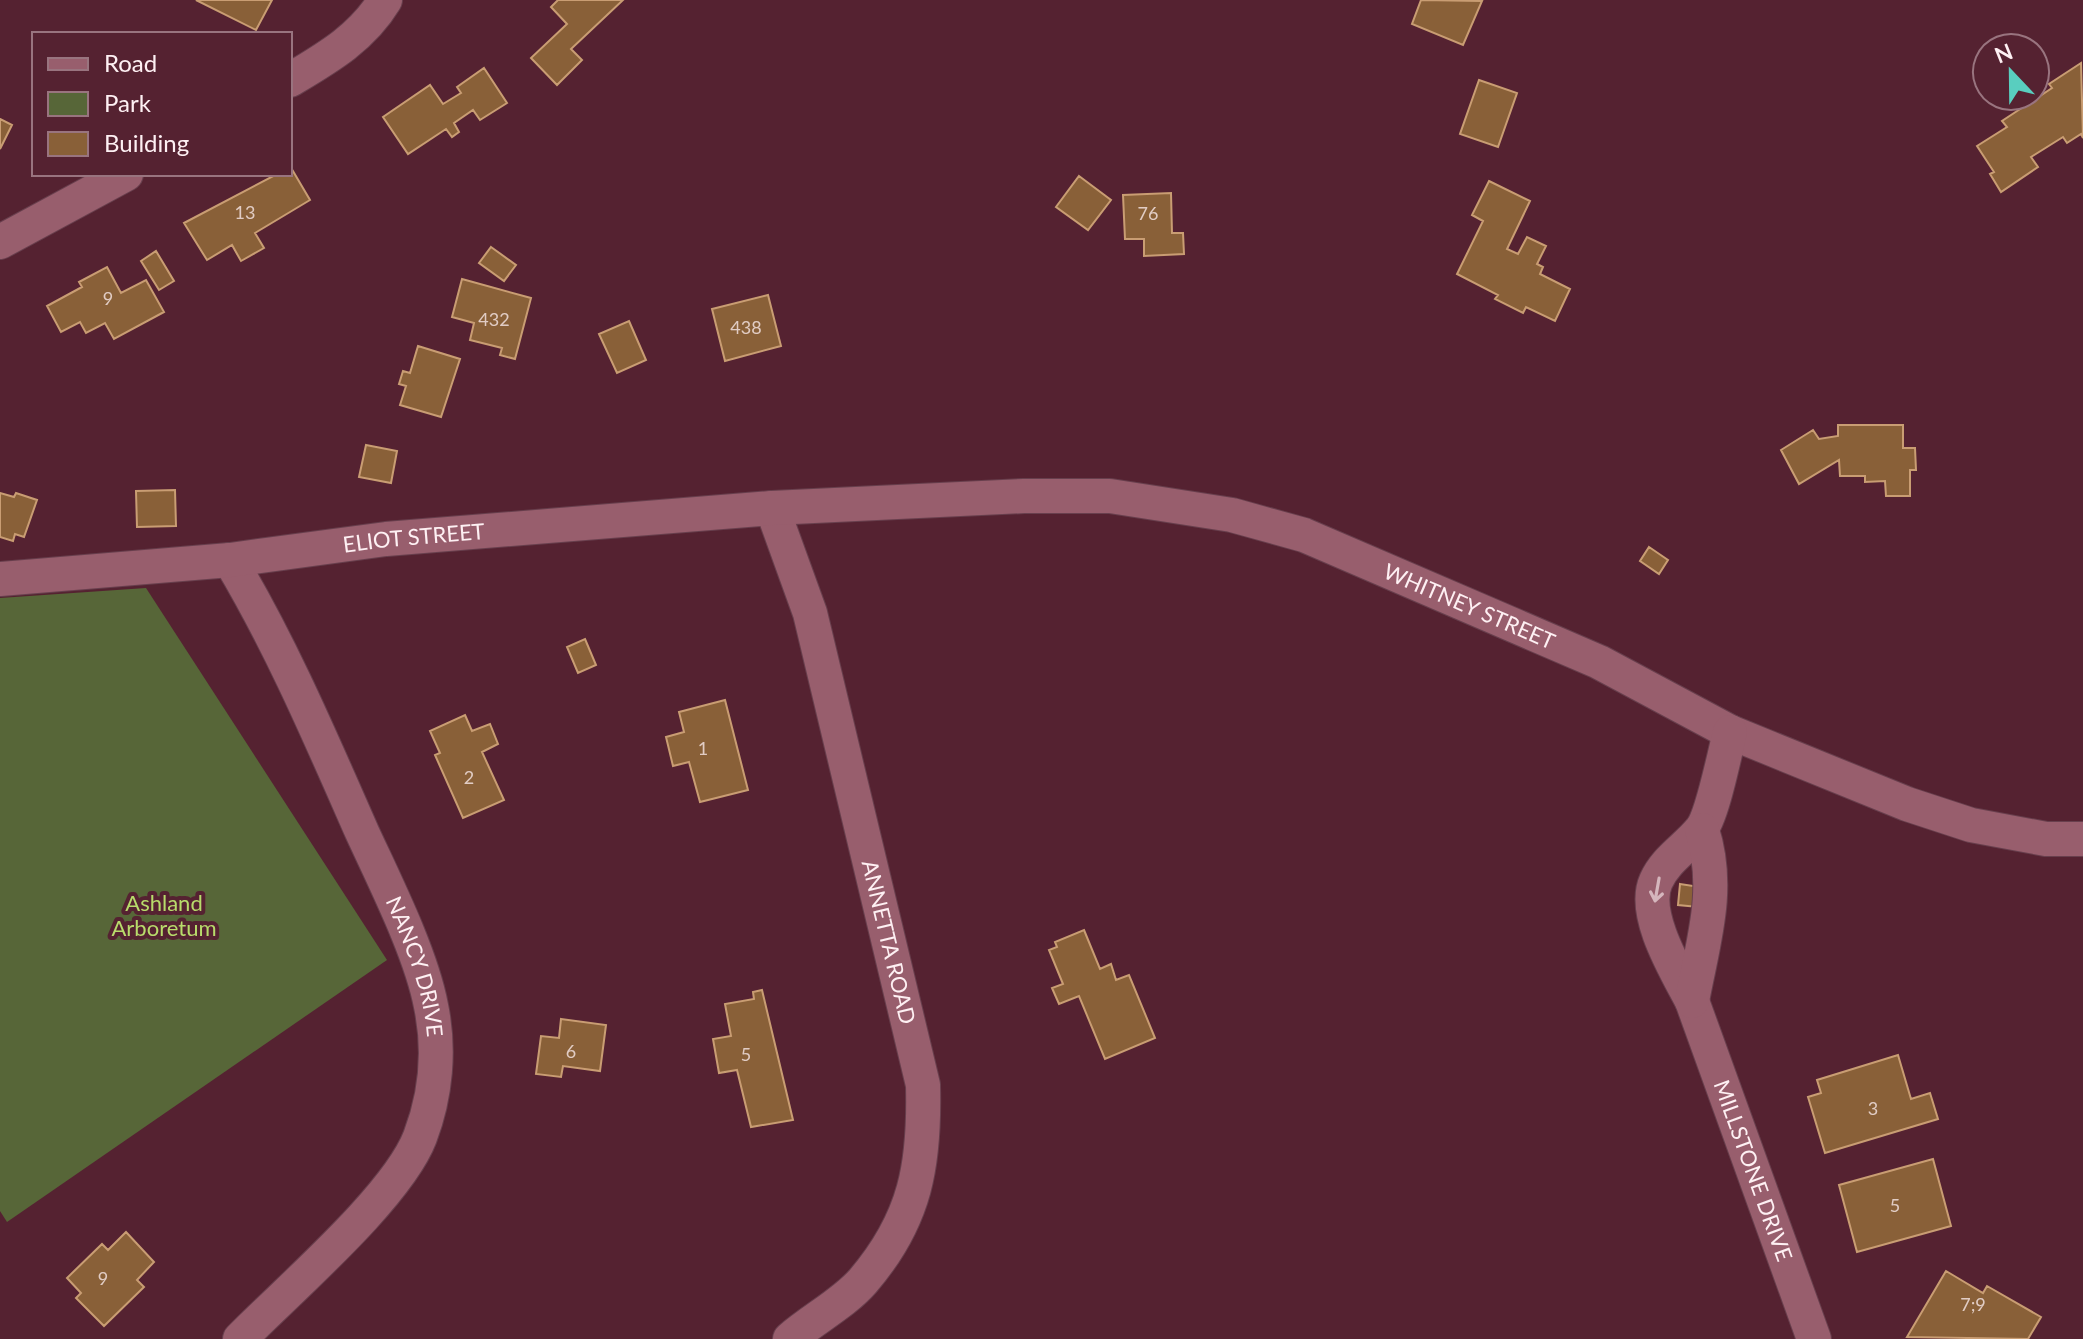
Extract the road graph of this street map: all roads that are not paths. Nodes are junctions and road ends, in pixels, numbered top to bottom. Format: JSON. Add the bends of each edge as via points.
{"nodes":[{"id":1,"x":385,"y":0,"type":"edge"},
{"id":2,"x":292,"y":79,"type":"edge"},
{"id":3,"x":122,"y":176,"type":"edge"},
{"id":4,"x":0,"y":242,"type":"edge"},
{"id":5,"x":829,"y":506,"type":"joint"},
{"id":6,"x":772,"y":508,"type":"junction"},
{"id":7,"x":230,"y":560,"type":"junction"},
{"id":8,"x":0,"y":579,"type":"edge"},
{"id":9,"x":1730,"y":732,"type":"junction"},
{"id":10,"x":1702,"y":830,"type":"junction"},
{"id":11,"x":2083,"y":839,"type":"edge"},
{"id":12,"x":1692,"y":1001,"type":"junction"},
{"id":13,"x":240,"y":1339,"type":"edge"},
{"id":14,"x":790,"y":1339,"type":"edge"},
{"id":15,"x":1814,"y":1339,"type":"edge"}],
"edges":[{"from":1,"to":2,"type":"street","via":[[341,49]]},
{"from":3,"to":4,"type":"street"},
{"from":5,"to":6,"type":"street","name":"ELIOT STREET"},
{"from":5,"to":9,"type":"street","name":"WHITNEY STREET","via":[[1110,496],[1232,515],[1304,535],[1599,662]]},
{"from":6,"to":7,"type":"street","name":"ELIOT STREET","via":[[386,539]]},
{"from":6,"to":14,"type":"street","name":"ANNETTA ROAD","via":[[810,613],[924,1101],[917,1189],[896,1231],[862,1282]]},
{"from":7,"to":8,"type":"street","name":"ELIOT STREET"},
{"from":7,"to":13,"type":"street","name":"NANCY DRIVE","via":[[270,628],[397,909],[431,1004],[436,1050],[433,1092],[419,1139],[393,1182]]},
{"from":9,"to":10,"type":"street"},
{"from":9,"to":11,"type":"street","name":"WHITNEY STREET","via":[[1971,825],[2046,839]]},
{"from":10,"to":12,"type":"street","via":[[1713,886]]},
{"from":10,"to":12,"type":"street","name":"MILLSTONE DRIVE","one_way":true,"via":[[1676,852],[1655,883],[1654,918]]},
{"from":12,"to":15,"type":"street","name":"MILLSTONE DRIVE"}]}
